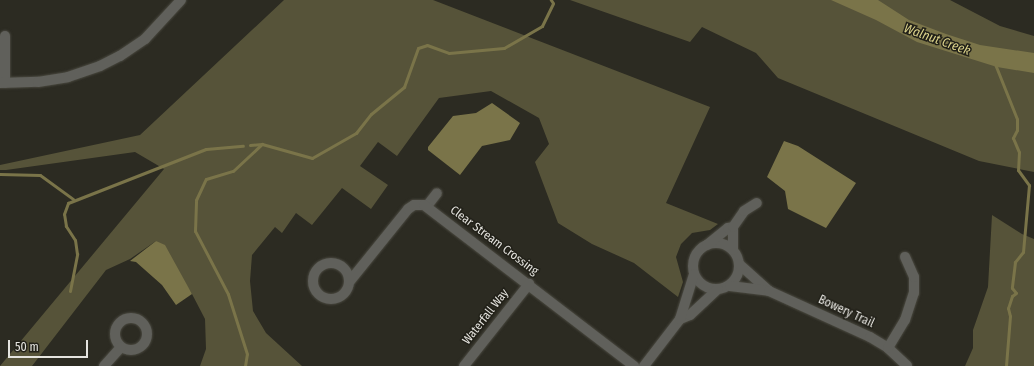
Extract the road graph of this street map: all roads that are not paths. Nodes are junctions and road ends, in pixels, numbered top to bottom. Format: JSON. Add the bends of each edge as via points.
{"nodes":[{"id":1,"x":182,"y":0,"type":"edge"},
{"id":2,"x":5,"y":36,"type":"dead end"},
{"id":3,"x":3,"y":83,"type":"edge"},
{"id":4,"x":437,"y":192,"type":"dead end"},
{"id":5,"x":757,"y":203,"type":"dead end"},
{"id":6,"x":428,"y":206,"type":"junction"},
{"id":7,"x":733,"y":227,"type":"junction"},
{"id":8,"x":708,"y":245,"type":"junction"},
{"id":9,"x":733,"y":250,"type":"junction"},
{"id":10,"x":905,"y":257,"type":"dead end"},
{"id":11,"x":740,"y":264,"type":"junction"},
{"id":12,"x":694,"y":274,"type":"junction"},
{"id":13,"x":350,"y":282,"type":"dead end"},
{"id":14,"x":529,"y":284,"type":"junction"},
{"id":15,"x":730,"y":286,"type":"junction"},
{"id":16,"x":718,"y":290,"type":"junction"},
{"id":17,"x":769,"y":291,"type":"junction"},
{"id":18,"x":680,"y":319,"type":"junction"},
{"id":19,"x":121,"y":347,"type":"dead end"},
{"id":20,"x":888,"y":348,"type":"junction"},
{"id":21,"x":104,"y":366,"type":"edge"},
{"id":22,"x":464,"y":366,"type":"edge"},
{"id":23,"x":634,"y":366,"type":"edge"},
{"id":24,"x":644,"y":366,"type":"edge"},
{"id":25,"x":907,"y":366,"type":"edge"}],
"edges":[{"from":1,"to":3,"type":"street","via":[[145,39],[120,56],[68,77],[38,82]]},
{"from":2,"to":3,"type":"street"},
{"from":4,"to":6,"type":"street"},
{"from":5,"to":7,"type":"street","via":[[744,211]]},
{"from":6,"to":13,"type":"street","via":[[419,204],[408,209]]},
{"from":6,"to":14,"type":"street","name":"Clear Stream Crossing"},
{"from":7,"to":8,"type":"street","via":[[728,228]]},
{"from":7,"to":9,"type":"street"},
{"from":8,"to":9,"type":"street","via":[[721,243]]},
{"from":8,"to":12,"type":"street","via":[[694,257]]},
{"from":9,"to":11,"type":"street"},
{"from":10,"to":20,"type":"street","via":[[914,277],[914,293],[905,320]]},
{"from":11,"to":15,"type":"street","via":[[737,276]]},
{"from":11,"to":17,"type":"street","name":"Bowery Trail"},
{"from":12,"to":16,"type":"street","via":[[702,285]]},
{"from":12,"to":18,"type":"street"},
{"from":14,"to":22,"type":"street","name":"Waterfall Way"},
{"from":14,"to":23,"type":"street","name":"Clear Stream Crossing"},
{"from":15,"to":16,"type":"street"},
{"from":15,"to":17,"type":"street","name":"Bowery Trail"},
{"from":16,"to":18,"type":"street","via":[[690,315]]},
{"from":17,"to":20,"type":"street","name":"Bowery Trail"},
{"from":18,"to":24,"type":"street"},
{"from":19,"to":21,"type":"street"},
{"from":20,"to":25,"type":"street","name":"Bowery Trail"}]}
